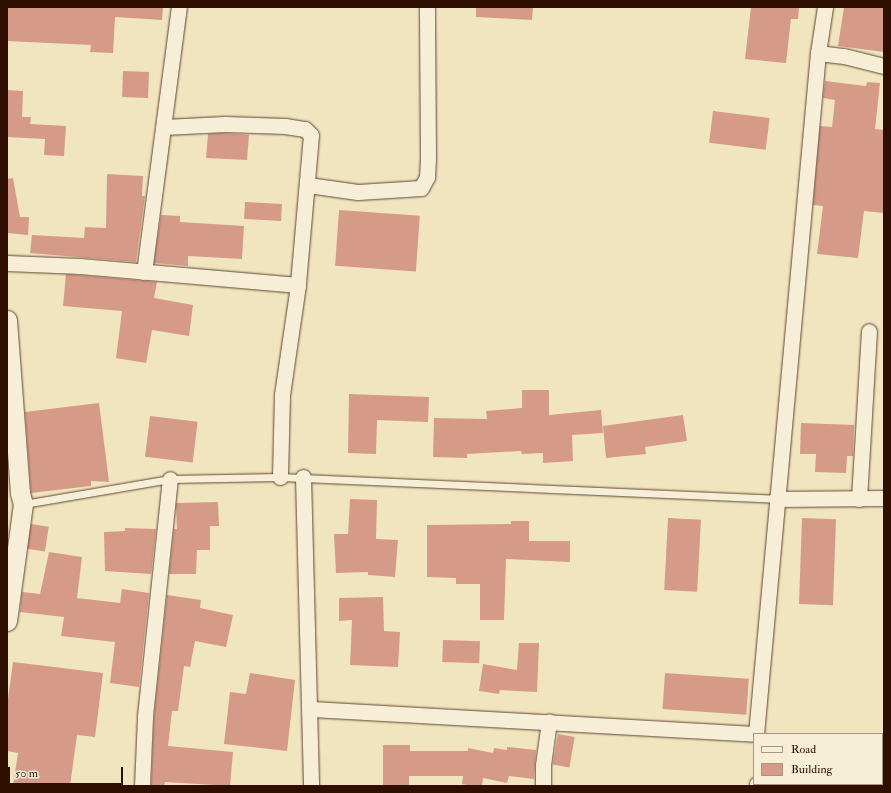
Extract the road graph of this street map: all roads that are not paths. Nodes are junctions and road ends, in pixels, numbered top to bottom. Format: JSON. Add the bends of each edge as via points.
{"nodes":[{"id":1,"x":179,"y":7,"type":"edge"},
{"id":2,"x":427,"y":7,"type":"edge"},
{"id":3,"x":825,"y":7,"type":"edge"},
{"id":4,"x":818,"y":53,"type":"junction"},
{"id":5,"x":884,"y":66,"type":"edge"},
{"id":6,"x":164,"y":127,"type":"junction"},
{"id":7,"x":308,"y":185,"type":"junction"},
{"id":8,"x":7,"y":263,"type":"edge"},
{"id":9,"x":144,"y":272,"type":"junction"},
{"id":10,"x":298,"y":285,"type":"junction"},
{"id":11,"x":7,"y":320,"type":"edge"},
{"id":12,"x":869,"y":331,"type":"dead end"},
{"id":13,"x":280,"y":477,"type":"junction"},
{"id":14,"x":303,"y":477,"type":"junction"},
{"id":15,"x":170,"y":479,"type":"junction"},
{"id":16,"x":884,"y":498,"type":"edge"},
{"id":17,"x":776,"y":499,"type":"junction"},
{"id":18,"x":859,"y":499,"type":"junction"},
{"id":19,"x":23,"y":504,"type":"junction"},
{"id":20,"x":7,"y":621,"type":"edge"},
{"id":21,"x":310,"y":709,"type":"junction"},
{"id":22,"x":549,"y":721,"type":"junction"},
{"id":23,"x":756,"y":733,"type":"edge"},
{"id":24,"x":753,"y":734,"type":"edge"},
{"id":25,"x":142,"y":786,"type":"edge"},
{"id":26,"x":311,"y":786,"type":"edge"},
{"id":27,"x":543,"y":786,"type":"edge"}],
"edges":[{"from":1,"to":6,"type":"street"},
{"from":2,"to":7,"type":"street","via":[[428,157],[427,177],[421,188],[358,192]]},
{"from":3,"to":4,"type":"street"},
{"from":4,"to":5,"type":"street","via":[[844,56]]},
{"from":4,"to":17,"type":"street"},
{"from":6,"to":7,"type":"street","via":[[225,124],[305,129],[311,136]]},
{"from":6,"to":9,"type":"street"},
{"from":7,"to":10,"type":"street"},
{"from":8,"to":9,"type":"street"},
{"from":9,"to":10,"type":"street"},
{"from":10,"to":13,"type":"street","via":[[282,395]]},
{"from":11,"to":19,"type":"street"},
{"from":12,"to":18,"type":"street"},
{"from":13,"to":14,"type":"lane"},
{"from":13,"to":15,"type":"lane"},
{"from":14,"to":17,"type":"lane"},
{"from":14,"to":21,"type":"street"},
{"from":15,"to":19,"type":"lane"},
{"from":15,"to":25,"type":"street","via":[[145,716]]},
{"from":16,"to":18,"type":"street"},
{"from":17,"to":18,"type":"street"},
{"from":17,"to":23,"type":"street"},
{"from":19,"to":20,"type":"street"},
{"from":21,"to":22,"type":"street"},
{"from":21,"to":26,"type":"street"},
{"from":22,"to":24,"type":"street"},
{"from":22,"to":27,"type":"street"}]}
